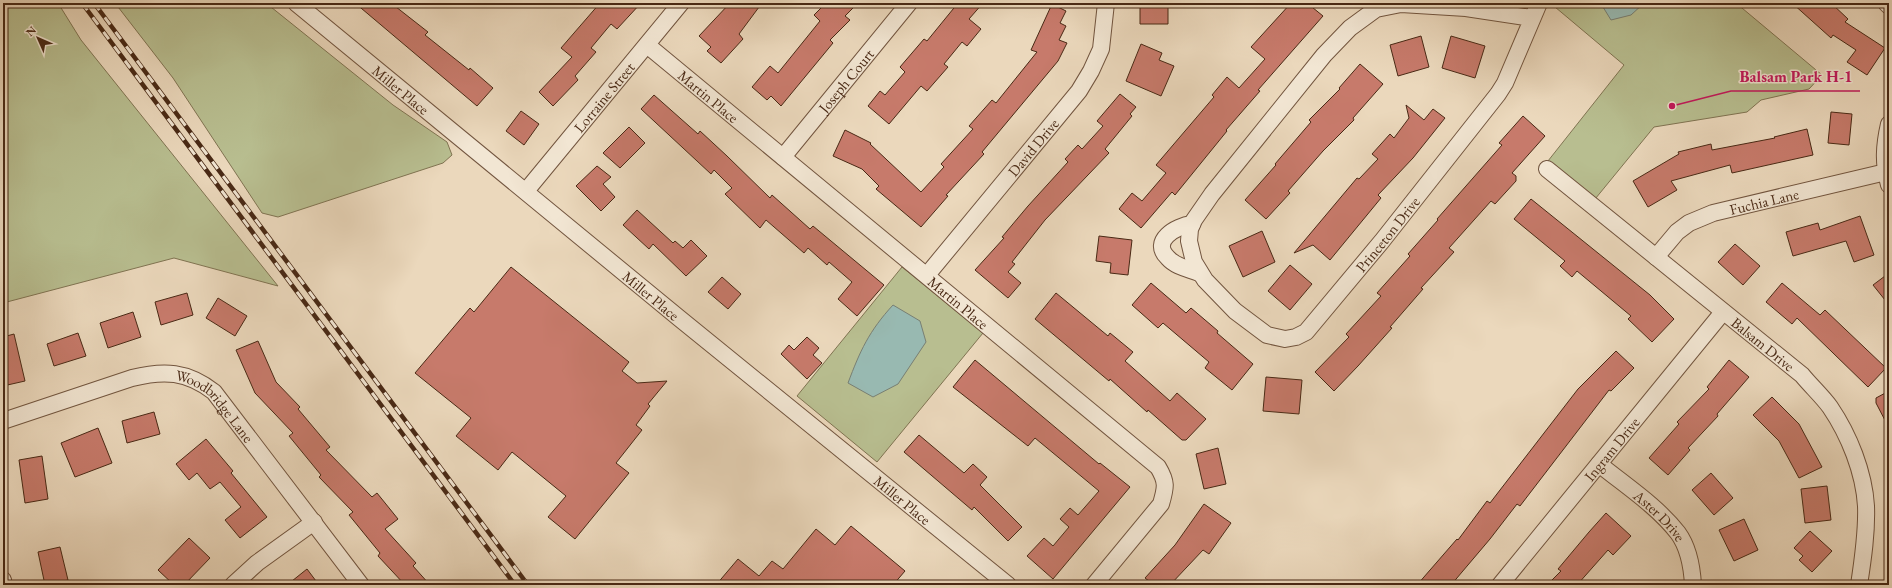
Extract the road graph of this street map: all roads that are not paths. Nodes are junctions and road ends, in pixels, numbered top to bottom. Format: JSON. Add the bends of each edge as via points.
{"nodes":[{"id":1,"x":296,"y":3,"type":"edge"},
{"id":2,"x":681,"y":3,"type":"edge"},
{"id":3,"x":909,"y":3,"type":"edge"},
{"id":4,"x":1106,"y":3,"type":"edge"},
{"id":5,"x":1539,"y":3,"type":"edge"},
{"id":6,"x":1886,"y":3,"type":"edge"},
{"id":7,"x":1889,"y":6,"type":"edge"},
{"id":8,"x":1531,"y":18,"type":"junction"},
{"id":9,"x":647,"y":45,"type":"junction"},
{"id":10,"x":1889,"y":124,"type":"edge"},
{"id":11,"x":783,"y":157,"type":"junction"},
{"id":12,"x":1547,"y":169,"type":"dead end"},
{"id":13,"x":1887,"y":179,"type":"edge"},
{"id":14,"x":526,"y":191,"type":"junction"},
{"id":15,"x":1192,"y":224,"type":"junction"},
{"id":16,"x":1656,"y":257,"type":"junction"},
{"id":17,"x":1199,"y":273,"type":"junction"},
{"id":18,"x":927,"y":275,"type":"junction"},
{"id":19,"x":1723,"y":312,"type":"junction"},
{"id":20,"x":3,"y":421,"type":"edge"},
{"id":21,"x":1599,"y":464,"type":"junction"},
{"id":22,"x":314,"y":522,"type":"junction"},
{"id":23,"x":3,"y":580,"type":"edge"},
{"id":24,"x":4,"y":585,"type":"edge"},
{"id":25,"x":234,"y":585,"type":"edge"},
{"id":26,"x":361,"y":585,"type":"edge"},
{"id":27,"x":1008,"y":585,"type":"edge"},
{"id":28,"x":1094,"y":585,"type":"edge"},
{"id":29,"x":1500,"y":585,"type":"edge"},
{"id":30,"x":1693,"y":585,"type":"edge"},
{"id":31,"x":1859,"y":585,"type":"edge"}],
"edges":[{"from":1,"to":14,"type":"street","name":"Miller Place"},
{"from":2,"to":9,"type":"street","name":"Lorraine Street"},
{"from":3,"to":11,"type":"street","name":"Joseph Court"},
{"from":4,"to":18,"type":"street","name":"David Drive","via":[[1101,49],[1079,91]]},
{"from":5,"to":8,"type":"street","name":"Princeton Drive"},
{"from":6,"to":7,"type":"street"},
{"from":8,"to":15,"type":"street","name":"Princeton Drive","via":[[1466,8],[1401,4],[1376,9],[1350,28],[1324,55],[1212,194]]},
{"from":8,"to":17,"type":"street","name":"Princeton Drive","via":[[1505,83],[1498,94],[1382,241],[1306,332],[1285,339],[1267,335],[1235,311]]},
{"from":9,"to":11,"type":"street","name":"Martin Place"},
{"from":9,"to":14,"type":"street","name":"Lorraine Street"},
{"from":10,"to":13,"type":"street","via":[[1884,146]]},
{"from":11,"to":18,"type":"street","name":"Martin Place"},
{"from":12,"to":16,"type":"street","name":"Balsam Drive"},
{"from":13,"to":16,"type":"street","name":"Fuchia Lane","via":[[1713,213],[1689,223],[1677,232]]},
{"from":14,"to":27,"type":"street","name":"Miller Place"},
{"from":15,"to":17,"type":"street","name":"Princeton Drive","via":[[1189,241]]},
{"from":15,"to":17,"type":"street","name":"Princeton Drive","via":[[1177,227],[1168,234],[1162,250],[1167,258],[1178,266]]},
{"from":16,"to":19,"type":"street","name":"Balsam Drive"},
{"from":18,"to":28,"type":"street","name":"Martin Place","via":[[1149,458],[1164,477],[1166,488],[1161,504]]},
{"from":19,"to":21,"type":"street","name":"Ingram Drive"},
{"from":19,"to":31,"type":"street","name":"Balsam Drive","via":[[1802,375],[1830,407],[1851,445],[1863,483],[1866,506]]},
{"from":20,"to":22,"type":"street","name":"Woodbridge Lane","via":[[150,373],[184,375],[201,382],[214,392]]},
{"from":21,"to":29,"type":"street","name":"Ingram Drive"},
{"from":21,"to":30,"type":"street","name":"Aster Drive","via":[[1654,509],[1678,533],[1687,549]]},
{"from":22,"to":25,"type":"street","via":[[257,563]]},
{"from":22,"to":26,"type":"street","name":"Woodbridge Lane"},
{"from":23,"to":24,"type":"street"}]}
